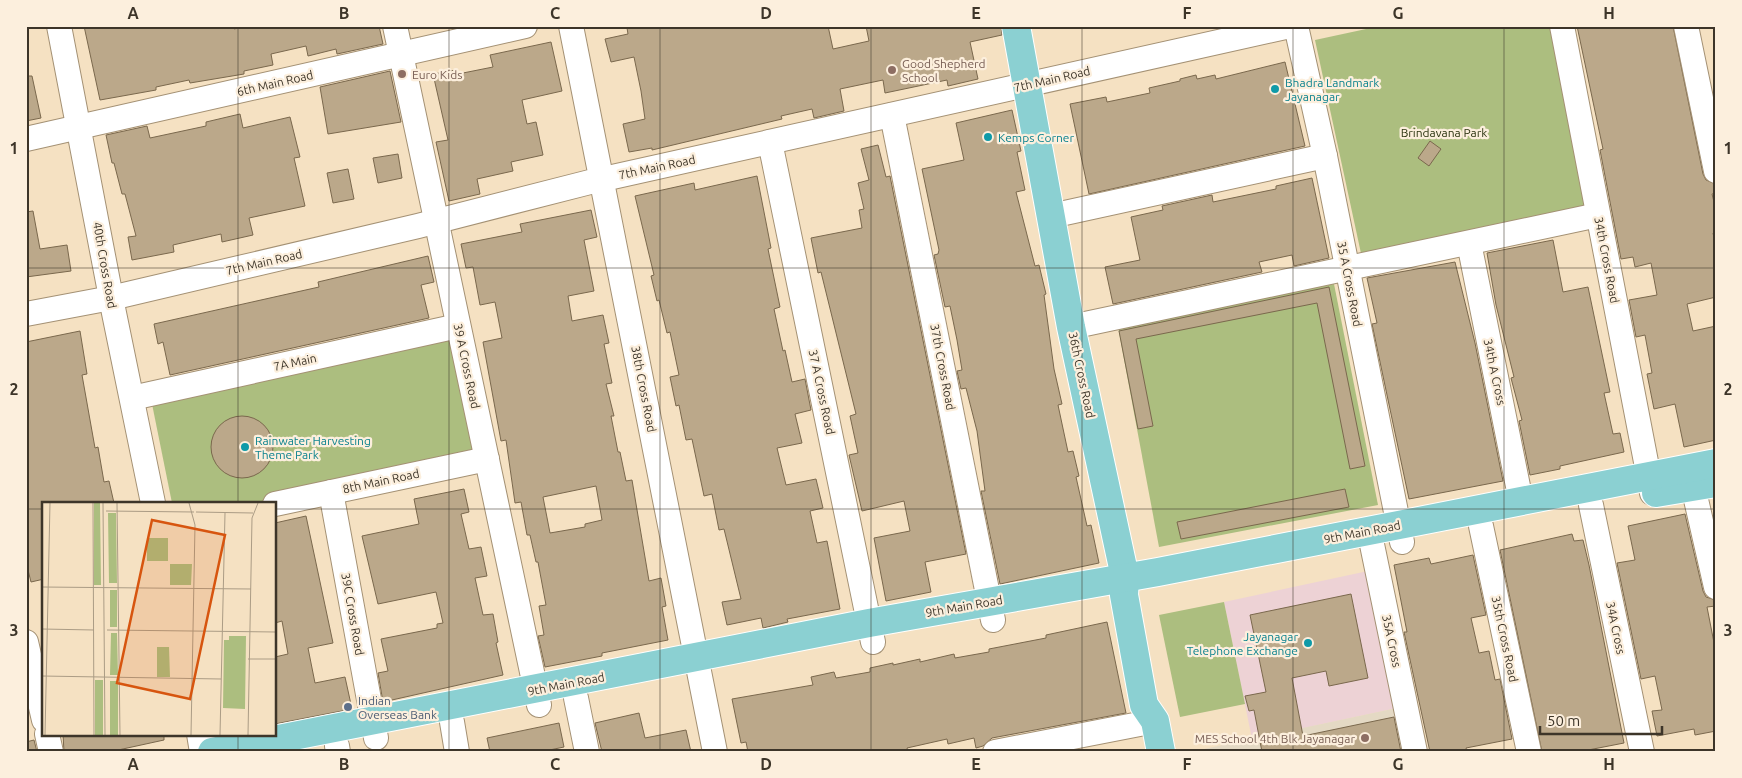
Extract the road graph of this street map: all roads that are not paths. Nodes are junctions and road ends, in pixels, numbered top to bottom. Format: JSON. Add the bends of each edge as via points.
{"nodes":[{"id":1,"x":60,"y":26,"type":"edge"},
{"id":2,"x":394,"y":26,"type":"edge"},
{"id":3,"x":525,"y":26,"type":"edge"},
{"id":4,"x":571,"y":26,"type":"edge"},
{"id":5,"x":1016,"y":26,"type":"edge"},
{"id":6,"x":1030,"y":26,"type":"edge"},
{"id":7,"x":1290,"y":26,"type":"edge"},
{"id":8,"x":1296,"y":26,"type":"edge"},
{"id":9,"x":1562,"y":26,"type":"edge"},
{"id":10,"x":1686,"y":26,"type":"edge"},
{"id":11,"x":400,"y":54,"type":"junction"},
{"id":12,"x":1033,"y":83,"type":"junction"},
{"id":13,"x":892,"y":115,"type":"junction"},
{"id":14,"x":79,"y":127,"type":"junction"},
{"id":15,"x":26,"y":139,"type":"edge"},
{"id":16,"x":770,"y":142,"type":"junction"},
{"id":17,"x":1325,"y":156,"type":"junction"},
{"id":18,"x":1716,"y":171,"type":"edge"},
{"id":19,"x":602,"y":179,"type":"junction"},
{"id":20,"x":1058,"y":215,"type":"junction"},
{"id":21,"x":1598,"y":215,"type":"junction"},
{"id":22,"x":437,"y":222,"type":"junction"},
{"id":23,"x":1469,"y":243,"type":"junction"},
{"id":24,"x":1346,"y":269,"type":"junction"},
{"id":25,"x":111,"y":298,"type":"junction"},
{"id":26,"x":26,"y":314,"type":"edge"},
{"id":27,"x":458,"y":326,"type":"junction"},
{"id":28,"x":1078,"y":326,"type":"junction"},
{"id":29,"x":132,"y":398,"type":"junction"},
{"id":30,"x":487,"y":459,"type":"junction"},
{"id":31,"x":1716,"y":464,"type":"edge"},
{"id":32,"x":1699,"y":480,"type":"edge"},
{"id":33,"x":1650,"y":485,"type":"junction"},
{"id":34,"x":331,"y":492,"type":"junction"},
{"id":35,"x":1521,"y":501,"type":"junction"},
{"id":36,"x":153,"y":502,"type":"edge"},
{"id":37,"x":276,"y":504,"type":"edge"},
{"id":38,"x":1591,"y":505,"type":"junction"},
{"id":39,"x":1481,"y":526,"type":"junction"},
{"id":40,"x":1400,"y":533,"type":"junction"},
{"id":41,"x":1370,"y":539,"type":"junction"},
{"id":42,"x":1131,"y":585,"type":"junction"},
{"id":43,"x":1716,"y":587,"type":"edge"},
{"id":44,"x":992,"y":611,"type":"junction"},
{"id":45,"x":871,"y":633,"type":"junction"},
{"id":46,"x":26,"y":642,"type":"edge"},
{"id":47,"x":698,"y":666,"type":"junction"},
{"id":48,"x":537,"y":697,"type":"junction"},
{"id":49,"x":576,"y":698,"type":"junction"},
{"id":50,"x":42,"y":711,"type":"edge"},
{"id":51,"x":1155,"y":720,"type":"junction"},
{"id":52,"x":452,"y":722,"type":"junction"},
{"id":53,"x":374,"y":729,"type":"junction"},
{"id":54,"x":47,"y":736,"type":"edge"},
{"id":55,"x":199,"y":736,"type":"edge"},
{"id":56,"x":337,"y":749,"type":"edge"},
{"id":57,"x":51,"y":752,"type":"edge"},
{"id":58,"x":202,"y":752,"type":"edge"},
{"id":59,"x":212,"y":752,"type":"edge"},
{"id":60,"x":304,"y":752,"type":"edge"},
{"id":61,"x":457,"y":752,"type":"edge"},
{"id":62,"x":587,"y":752,"type":"edge"},
{"id":63,"x":715,"y":752,"type":"edge"},
{"id":64,"x":995,"y":752,"type":"edge"},
{"id":65,"x":1161,"y":752,"type":"edge"},
{"id":66,"x":1415,"y":752,"type":"edge"},
{"id":67,"x":1529,"y":752,"type":"edge"},
{"id":68,"x":1642,"y":752,"type":"edge"}],
"edges":[{"from":1,"to":14,"type":"street","name":"40th Cross Road"},
{"from":2,"to":11,"type":"street","name":"39 A Cross Road"},
{"from":3,"to":11,"type":"street","name":"6th Main Road"},
{"from":4,"to":19,"type":"street","name":"38th Cross Road"},
{"from":5,"to":12,"type":"main road","name":"36th Cross Road"},
{"from":6,"to":12,"type":"main road","name":"36th Cross Road"},
{"from":7,"to":12,"type":"street","name":"7th Main Road"},
{"from":8,"to":17,"type":"street","name":"35 A Cross Road"},
{"from":9,"to":21,"type":"street","name":"34th Cross Road"},
{"from":10,"to":18,"type":"street"},
{"from":11,"to":14,"type":"street","name":"6th Main Road"},
{"from":11,"to":22,"type":"street","name":"39 A Cross Road"},
{"from":12,"to":13,"type":"street","name":"7th Main Road"},
{"from":12,"to":20,"type":"main road","name":"36th Cross Road"},
{"from":13,"to":16,"type":"street","name":"7th Main Road"},
{"from":13,"to":44,"type":"street","name":"37th Cross Road"},
{"from":14,"to":15,"type":"street","name":"6th Main Road"},
{"from":14,"to":25,"type":"street","name":"40th Cross Road"},
{"from":16,"to":19,"type":"street","name":"7th Main Road"},
{"from":16,"to":45,"type":"street","name":"37 A Cross Road"},
{"from":17,"to":20,"type":"street"},
{"from":17,"to":24,"type":"street","name":"35 A Cross Road"},
{"from":19,"to":22,"type":"street","name":"7th Main Road"},
{"from":19,"to":47,"type":"street","name":"38th Cross Road"},
{"from":20,"to":28,"type":"main road","name":"36th Cross Road"},
{"from":21,"to":23,"type":"street"},
{"from":21,"to":33,"type":"street","name":"34th Cross Road"},
{"from":22,"to":25,"type":"street","name":"7th Main Road"},
{"from":22,"to":27,"type":"street","name":"39 A Cross Road"},
{"from":23,"to":24,"type":"street"},
{"from":23,"to":35,"type":"street","name":"34th A Cross"},
{"from":24,"to":28,"type":"street"},
{"from":24,"to":40,"type":"street","name":"35 A Cross Road"},
{"from":25,"to":26,"type":"street","name":"7th Main Road"},
{"from":25,"to":29,"type":"street","name":"40th Cross Road"},
{"from":27,"to":29,"type":"street","name":"7A Main"},
{"from":27,"to":30,"type":"street","name":"39 A Cross Road"},
{"from":28,"to":42,"type":"main road","name":"36th Cross Road"},
{"from":29,"to":36,"type":"street","name":"40th Cross Road"},
{"from":30,"to":34,"type":"street","name":"8th Main Road"},
{"from":30,"to":48,"type":"street","name":"39 A Cross Road"},
{"from":31,"to":32,"type":"main road","name":"9th Main Road"},
{"from":32,"to":33,"type":"main road","name":"9th Main Road"},
{"from":32,"to":43,"type":"street"},
{"from":33,"to":35,"type":"main road","name":"9th Main Road"},
{"from":33,"to":38,"type":"main road","name":"9th Main Road"},
{"from":34,"to":37,"type":"street","name":"8th Main Road"},
{"from":34,"to":53,"type":"street","name":"39C Cross Road"},
{"from":35,"to":40,"type":"main road","name":"9th Main Road"},
{"from":38,"to":39,"type":"main road","name":"9th Main Road"},
{"from":38,"to":68,"type":"street","name":"34A Cross"},
{"from":39,"to":40,"type":"main road","name":"9th Main Road"},
{"from":39,"to":67,"type":"street","name":"35th Cross Road"},
{"from":40,"to":41,"type":"main road","name":"9th Main Road"},
{"from":41,"to":42,"type":"main road","name":"9th Main Road"},
{"from":41,"to":66,"type":"street","name":"35A Cross"},
{"from":42,"to":44,"type":"main road","name":"9th Main Road"},
{"from":42,"to":51,"type":"main road","name":"36th Cross Road","via":[[1144,705]]},
{"from":44,"to":45,"type":"main road","name":"9th Main Road"},
{"from":45,"to":47,"type":"main road","name":"9th Main Road"},
{"from":46,"to":50,"type":"street"},
{"from":47,"to":48,"type":"main road","name":"9th Main Road"},
{"from":47,"to":49,"type":"main road","name":"9th Main Road"},
{"from":47,"to":63,"type":"street","name":"38th Cross Road"},
{"from":48,"to":49,"type":"main road","name":"9th Main Road"},
{"from":48,"to":52,"type":"main road","name":"9th Main Road"},
{"from":48,"to":53,"type":"main road","name":"9th Main Road"},
{"from":49,"to":62,"type":"street"},
{"from":51,"to":64,"type":"street"},
{"from":51,"to":65,"type":"main road","name":"36th Cross Road"},
{"from":52,"to":53,"type":"main road","name":"9th Main Road"},
{"from":52,"to":61,"type":"street"},
{"from":53,"to":56,"type":"main road","name":"9th Main Road"},
{"from":53,"to":59,"type":"main road","name":"9th Main Road"},
{"from":54,"to":57,"type":"street"},
{"from":55,"to":58,"type":"street"},
{"from":56,"to":60,"type":"main road","name":"9th Main Road"}]}
